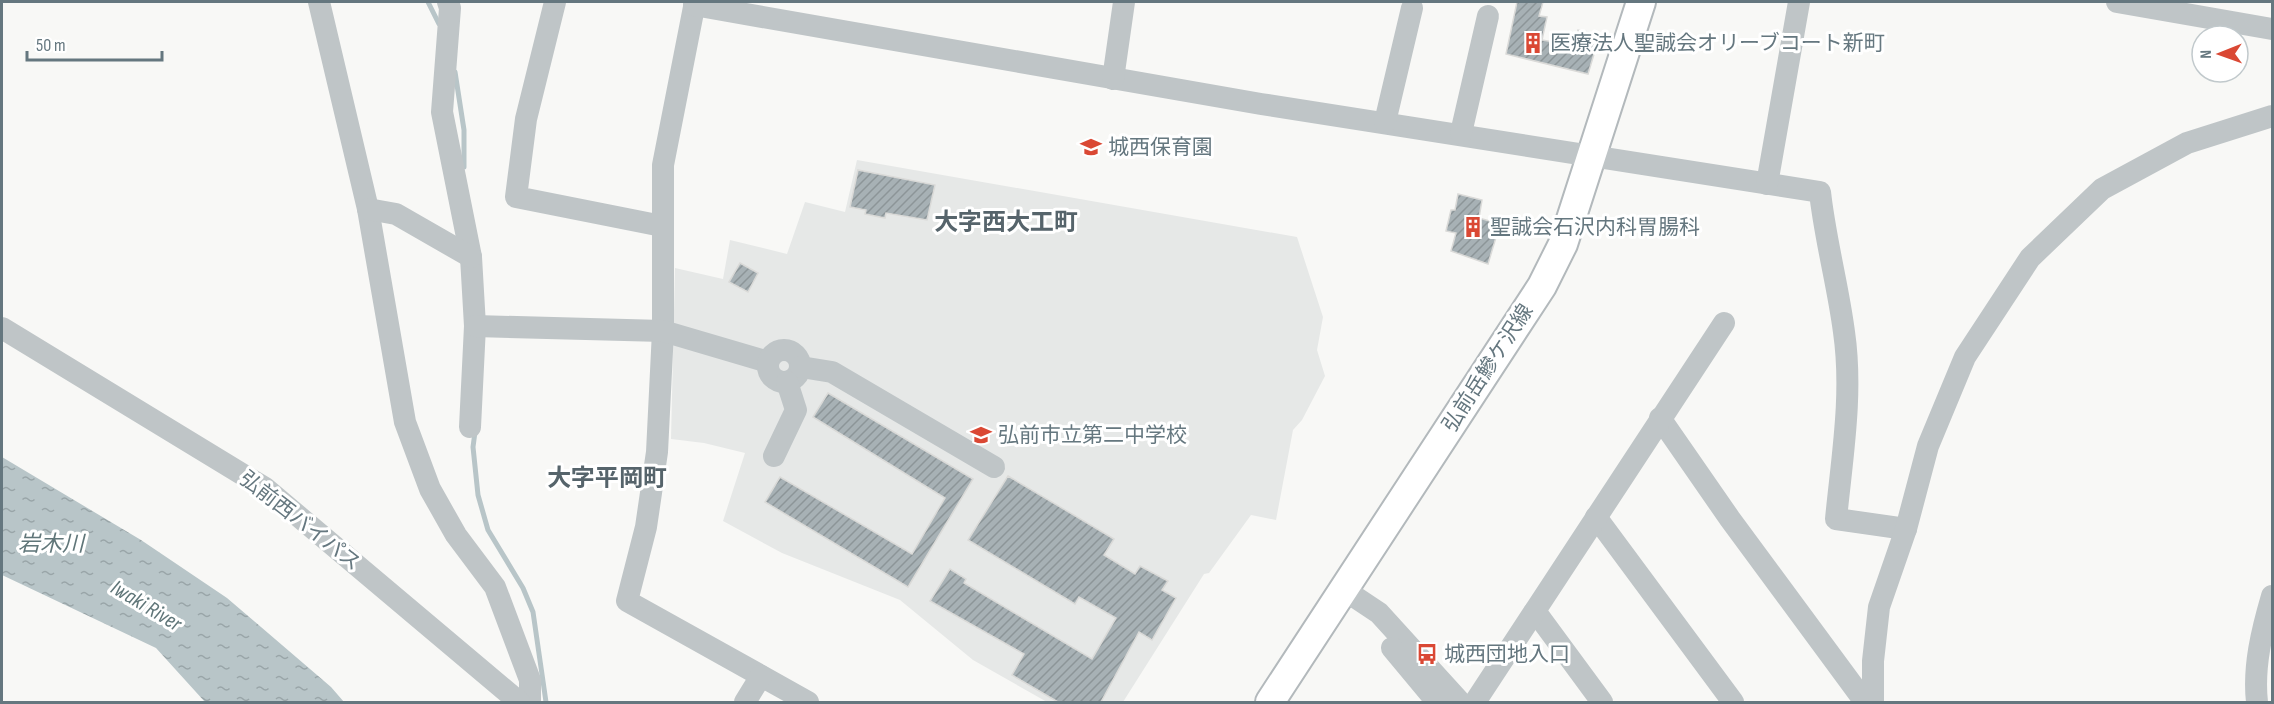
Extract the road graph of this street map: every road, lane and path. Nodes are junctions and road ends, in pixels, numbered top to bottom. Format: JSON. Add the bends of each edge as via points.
{"nodes":[{"id":1,"x":319,"y":2,"type":"edge"},
{"id":2,"x":448,"y":2,"type":"edge"},
{"id":3,"x":555,"y":2,"type":"edge"},
{"id":4,"x":1124,"y":2,"type":"edge"},
{"id":5,"x":1641,"y":2,"type":"edge"},
{"id":6,"x":1799,"y":2,"type":"edge"},
{"id":7,"x":2117,"y":2,"type":"edge"},
{"id":8,"x":694,"y":3,"type":"edge"},
{"id":9,"x":1412,"y":8,"type":"dead end"},
{"id":10,"x":1488,"y":16,"type":"dead end"},
{"id":11,"x":2272,"y":28,"type":"edge"},
{"id":12,"x":1113,"y":79,"type":"junction"},
{"id":13,"x":2272,"y":116,"type":"edge"},
{"id":14,"x":1385,"y":122,"type":"junction"},
{"id":15,"x":1461,"y":133,"type":"junction"},
{"id":16,"x":1593,"y":155,"type":"junction"},
{"id":17,"x":1767,"y":184,"type":"junction"},
{"id":18,"x":368,"y":209,"type":"junction"},
{"id":19,"x":662,"y":226,"type":"junction"},
{"id":20,"x":471,"y":257,"type":"junction"},
{"id":21,"x":1724,"y":323,"type":"dead end"},
{"id":22,"x":475,"y":326,"type":"junction"},
{"id":23,"x":2,"y":328,"type":"edge"},
{"id":24,"x":663,"y":331,"type":"junction"},
{"id":25,"x":794,"y":375,"type":"junction"},
{"id":26,"x":1660,"y":418,"type":"junction"},
{"id":27,"x":470,"y":427,"type":"dead end"},
{"id":28,"x":774,"y":456,"type":"dead end"},
{"id":29,"x":994,"y":467,"type":"dead end"},
{"id":30,"x":1596,"y":517,"type":"junction"},
{"id":31,"x":1906,"y":529,"type":"junction"},
{"id":32,"x":1343,"y":589,"type":"junction"},
{"id":33,"x":2272,"y":596,"type":"edge"},
{"id":34,"x":1535,"y":611,"type":"junction"},
{"id":35,"x":761,"y":675,"type":"junction"},
{"id":36,"x":1430,"y":700,"type":"edge"},
{"id":37,"x":519,"y":702,"type":"edge"},
{"id":38,"x":530,"y":702,"type":"edge"},
{"id":39,"x":745,"y":702,"type":"edge"},
{"id":40,"x":808,"y":702,"type":"edge"},
{"id":41,"x":1270,"y":702,"type":"edge"},
{"id":42,"x":1460,"y":702,"type":"edge"},
{"id":43,"x":1475,"y":702,"type":"edge"},
{"id":44,"x":1602,"y":702,"type":"edge"},
{"id":45,"x":1732,"y":702,"type":"edge"},
{"id":46,"x":1864,"y":702,"type":"edge"},
{"id":47,"x":1873,"y":702,"type":"edge"},
{"id":48,"x":2257,"y":702,"type":"edge"}],
"edges":[{"from":1,"to":18,"type":"street"},
{"from":2,"to":20,"type":"street","via":[[442,112]]},
{"from":3,"to":19,"type":"street","via":[[526,119],[516,197]]},
{"from":4,"to":12,"type":"street"},
{"from":5,"to":16,"type":"main road","name":"弘前岳鰺ケ沢線"},
{"from":6,"to":17,"type":"street"},
{"from":7,"to":11,"type":"street"},
{"from":8,"to":12,"type":"street"},
{"from":8,"to":19,"type":"street","via":[[663,165]]},
{"from":9,"to":14,"type":"street"},
{"from":10,"to":15,"type":"street"},
{"from":12,"to":14,"type":"street"},
{"from":13,"to":31,"type":"street","via":[[2187,143],[2102,189],[2030,258],[1965,357],[1928,446]]},
{"from":14,"to":15,"type":"street"},
{"from":15,"to":16,"type":"street"},
{"from":16,"to":17,"type":"street"},
{"from":16,"to":32,"type":"main road","name":"弘前岳鰺ケ沢線","via":[[1563,244],[1542,286]]},
{"from":17,"to":31,"type":"street","via":[[1820,192],[1845,333],[1849,393],[1836,519]]},
{"from":18,"to":20,"type":"street","via":[[396,214]]},
{"from":18,"to":38,"type":"street","via":[[405,422],[430,489],[456,535],[495,587],[530,680]]},
{"from":19,"to":24,"type":"street"},
{"from":20,"to":22,"type":"street"},
{"from":21,"to":26,"type":"street"},
{"from":22,"to":24,"type":"street"},
{"from":22,"to":27,"type":"street"},
{"from":23,"to":37,"type":"street","name":"弘前西バイパス","via":[[265,488]]},
{"from":24,"to":25,"type":"street","via":[[768,362],[772,377]]},
{"from":24,"to":35,"type":"street","via":[[657,452],[646,527],[627,602]]},
{"from":25,"to":28,"type":"street","via":[[796,410]]},
{"from":25,"to":29,"type":"street","via":[[832,372]]},
{"from":26,"to":30,"type":"street"},
{"from":26,"to":46,"type":"street"},
{"from":30,"to":34,"type":"street"},
{"from":30,"to":45,"type":"street"},
{"from":31,"to":47,"type":"street","via":[[1879,607]]},
{"from":32,"to":36,"type":"street"},
{"from":32,"to":41,"type":"main road","name":"弘前岳鰺ケ沢線"},
{"from":32,"to":42,"type":"street","via":[[1379,613]]},
{"from":33,"to":48,"type":"street","via":[[2263,626],[2255,684]]},
{"from":34,"to":43,"type":"street"},
{"from":34,"to":44,"type":"street"},
{"from":35,"to":39,"type":"street"},
{"from":35,"to":40,"type":"street"}]}
